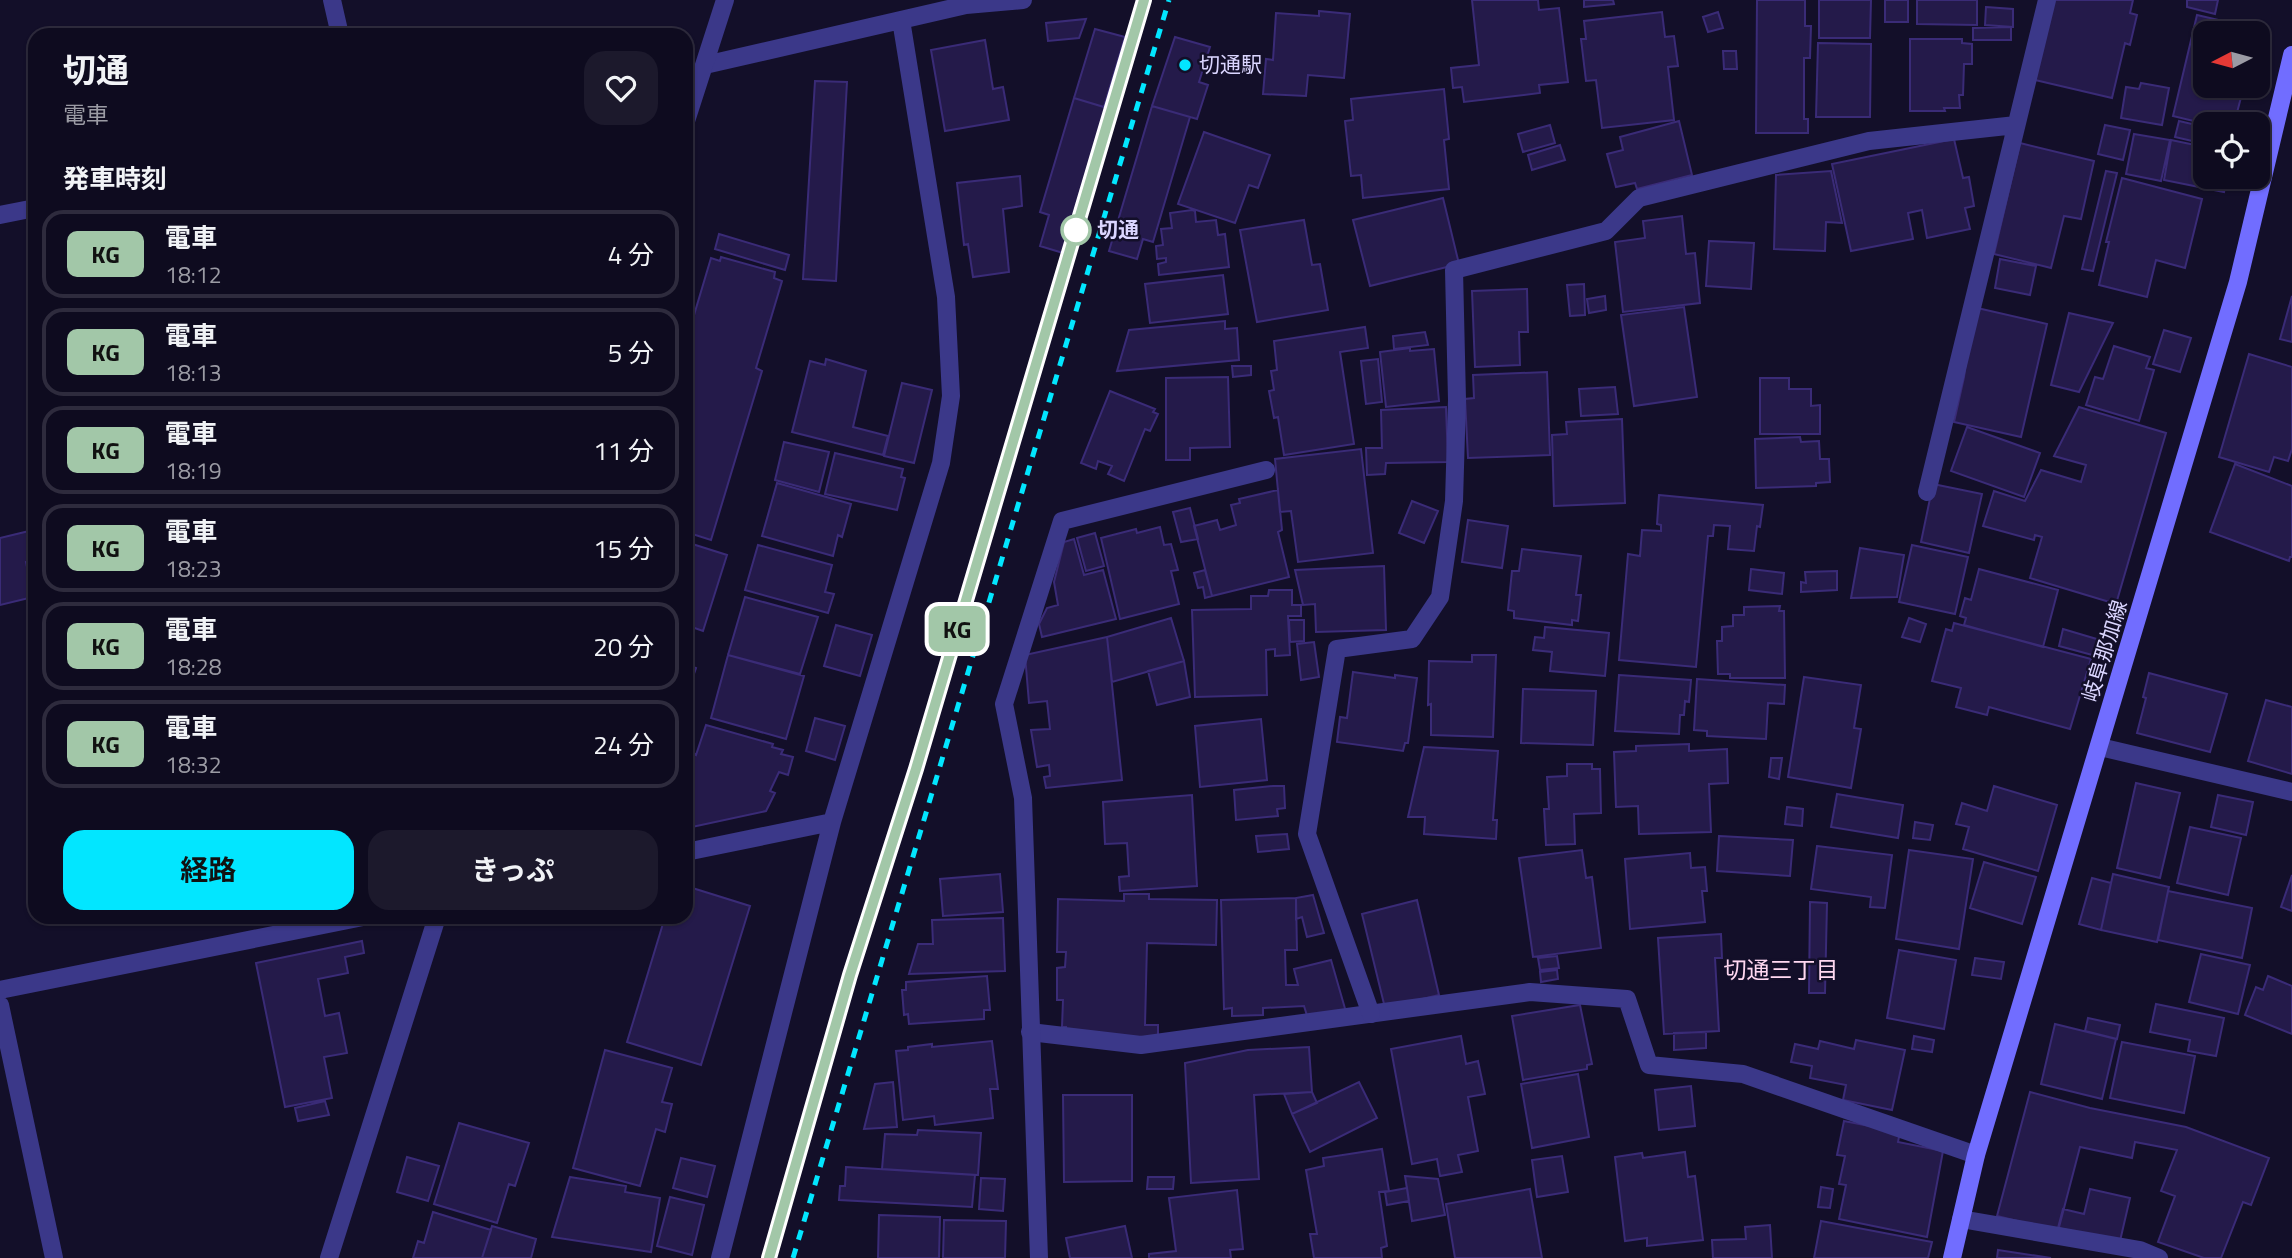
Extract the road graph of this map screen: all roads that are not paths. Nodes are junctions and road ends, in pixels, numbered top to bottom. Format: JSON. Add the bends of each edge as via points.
{"nodes":[{"id":1,"x":332,"y":0,"type":"edge"},
{"id":2,"x":725,"y":0,"type":"edge"},
{"id":3,"x":1023,"y":0,"type":"edge"},
{"id":4,"x":2047,"y":0,"type":"edge"},
{"id":5,"x":901,"y":20,"type":"junction"},
{"id":6,"x":338,"y":28,"type":"edge"},
{"id":7,"x":2292,"y":55,"type":"edge"},
{"id":8,"x":705,"y":65,"type":"junction"},
{"id":9,"x":693,"y":68,"type":"edge"},
{"id":10,"x":693,"y":100,"type":"edge"},
{"id":11,"x":2016,"y":125,"type":"junction"},
{"id":12,"x":28,"y":209,"type":"edge"},
{"id":13,"x":0,"y":215,"type":"edge"},
{"id":14,"x":1266,"y":470,"type":"dead end"},
{"id":15,"x":1927,"y":492,"type":"dead end"},
{"id":16,"x":2100,"y":747,"type":"junction"},
{"id":17,"x":2292,"y":792,"type":"edge"},
{"id":18,"x":832,"y":822,"type":"junction"},
{"id":19,"x":693,"y":851,"type":"edge"},
{"id":20,"x":328,"y":924,"type":"edge"},
{"id":21,"x":435,"y":924,"type":"edge"},
{"id":22,"x":0,"y":990,"type":"edge"},
{"id":23,"x":0,"y":1005,"type":"edge"},
{"id":24,"x":1371,"y":1014,"type":"junction"},
{"id":25,"x":1030,"y":1032,"type":"junction"},
{"id":26,"x":1976,"y":1155,"type":"junction"},
{"id":27,"x":1961,"y":1219,"type":"junction"},
{"id":28,"x":54,"y":1258,"type":"edge"},
{"id":29,"x":329,"y":1258,"type":"edge"},
{"id":30,"x":720,"y":1258,"type":"edge"},
{"id":31,"x":1039,"y":1258,"type":"edge"},
{"id":32,"x":1952,"y":1258,"type":"edge"},
{"id":33,"x":2159,"y":1258,"type":"edge"}],
"edges":[{"from":1,"to":6,"type":"street"},
{"from":2,"to":8,"type":"street"},
{"from":3,"to":5,"type":"street","via":[[966,5]]},
{"from":4,"to":11,"type":"street"},
{"from":5,"to":8,"type":"street"},
{"from":5,"to":18,"type":"street","via":[[946,297],[951,396],[942,463]]},
{"from":7,"to":16,"type":"main road","name":"岐阜那加線","via":[[2238,282]]},
{"from":8,"to":9,"type":"street"},
{"from":8,"to":10,"type":"street"},
{"from":11,"to":15,"type":"street"},
{"from":11,"to":24,"type":"street","via":[[1869,141],[1639,198],[1606,231],[1454,270],[1454,501],[1440,597],[1412,639],[1337,649],[1307,834]]},
{"from":12,"to":13,"type":"street"},
{"from":14,"to":25,"type":"street","via":[[1062,521],[1004,704],[1023,798]]},
{"from":16,"to":17,"type":"street"},
{"from":16,"to":26,"type":"main road","name":"岐阜那加線"},
{"from":18,"to":19,"type":"street"},
{"from":18,"to":30,"type":"street"},
{"from":20,"to":22,"type":"street"},
{"from":21,"to":29,"type":"street"},
{"from":23,"to":28,"type":"street"},
{"from":24,"to":25,"type":"street","via":[[1141,1045]]},
{"from":24,"to":26,"type":"street","via":[[1530,992],[1627,999],[1649,1065],[1743,1074]]},
{"from":25,"to":31,"type":"street"},
{"from":26,"to":27,"type":"main road","name":"岐阜那加線"},
{"from":27,"to":32,"type":"main road","name":"岐阜那加線"},
{"from":27,"to":33,"type":"street","via":[[2140,1250]]}]}
